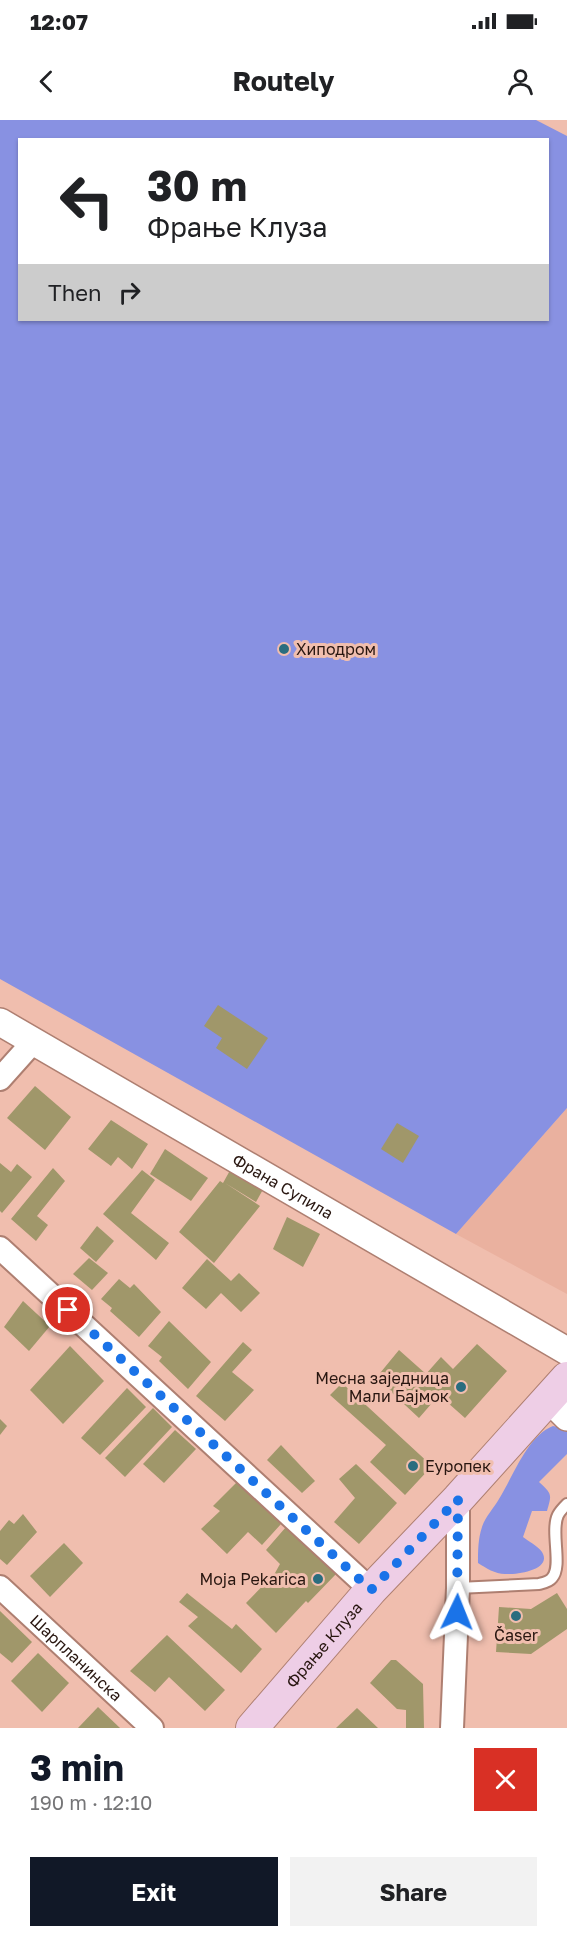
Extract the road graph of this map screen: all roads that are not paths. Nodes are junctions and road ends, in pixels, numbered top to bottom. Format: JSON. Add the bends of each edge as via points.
{"nodes":[{"id":1,"x":0,"y":1022,"type":"edge"},
{"id":2,"x":34,"y":1041,"type":"junction"},
{"id":3,"x":0,"y":1079,"type":"edge"},
{"id":4,"x":0,"y":1248,"type":"edge"},
{"id":5,"x":567,"y":1351,"type":"edge"},
{"id":6,"x":561,"y":1398,"type":"edge"},
{"id":7,"x":458,"y":1499,"type":"junction"},
{"id":8,"x":567,"y":1504,"type":"edge"},
{"id":9,"x":0,"y":1587,"type":"edge"},
{"id":10,"x":458,"y":1588,"type":"junction"},
{"id":11,"x":371,"y":1590,"type":"junction"},
{"id":12,"x":152,"y":1728,"type":"edge"},
{"id":13,"x":252,"y":1728,"type":"edge"},
{"id":14,"x":452,"y":1728,"type":"edge"}],
"edges":[{"from":1,"to":2,"type":"street","name":"Франа Супила"},
{"from":2,"to":3,"type":"street"},
{"from":2,"to":5,"type":"street","name":"Франа Супила"},
{"from":4,"to":11,"type":"street"},
{"from":6,"to":7,"type":"main road","name":"Фрање Клуза"},
{"from":7,"to":10,"type":"street"},
{"from":7,"to":11,"type":"main road","name":"Фрање Клуза"},
{"from":8,"to":10,"type":"lane","via":[[556,1524],[555,1568],[550,1580],[539,1584]]},
{"from":9,"to":12,"type":"street","name":"Шарпланинска"},
{"from":10,"to":14,"type":"street"},
{"from":11,"to":13,"type":"main road","name":"Фрање Клуза"}]}
